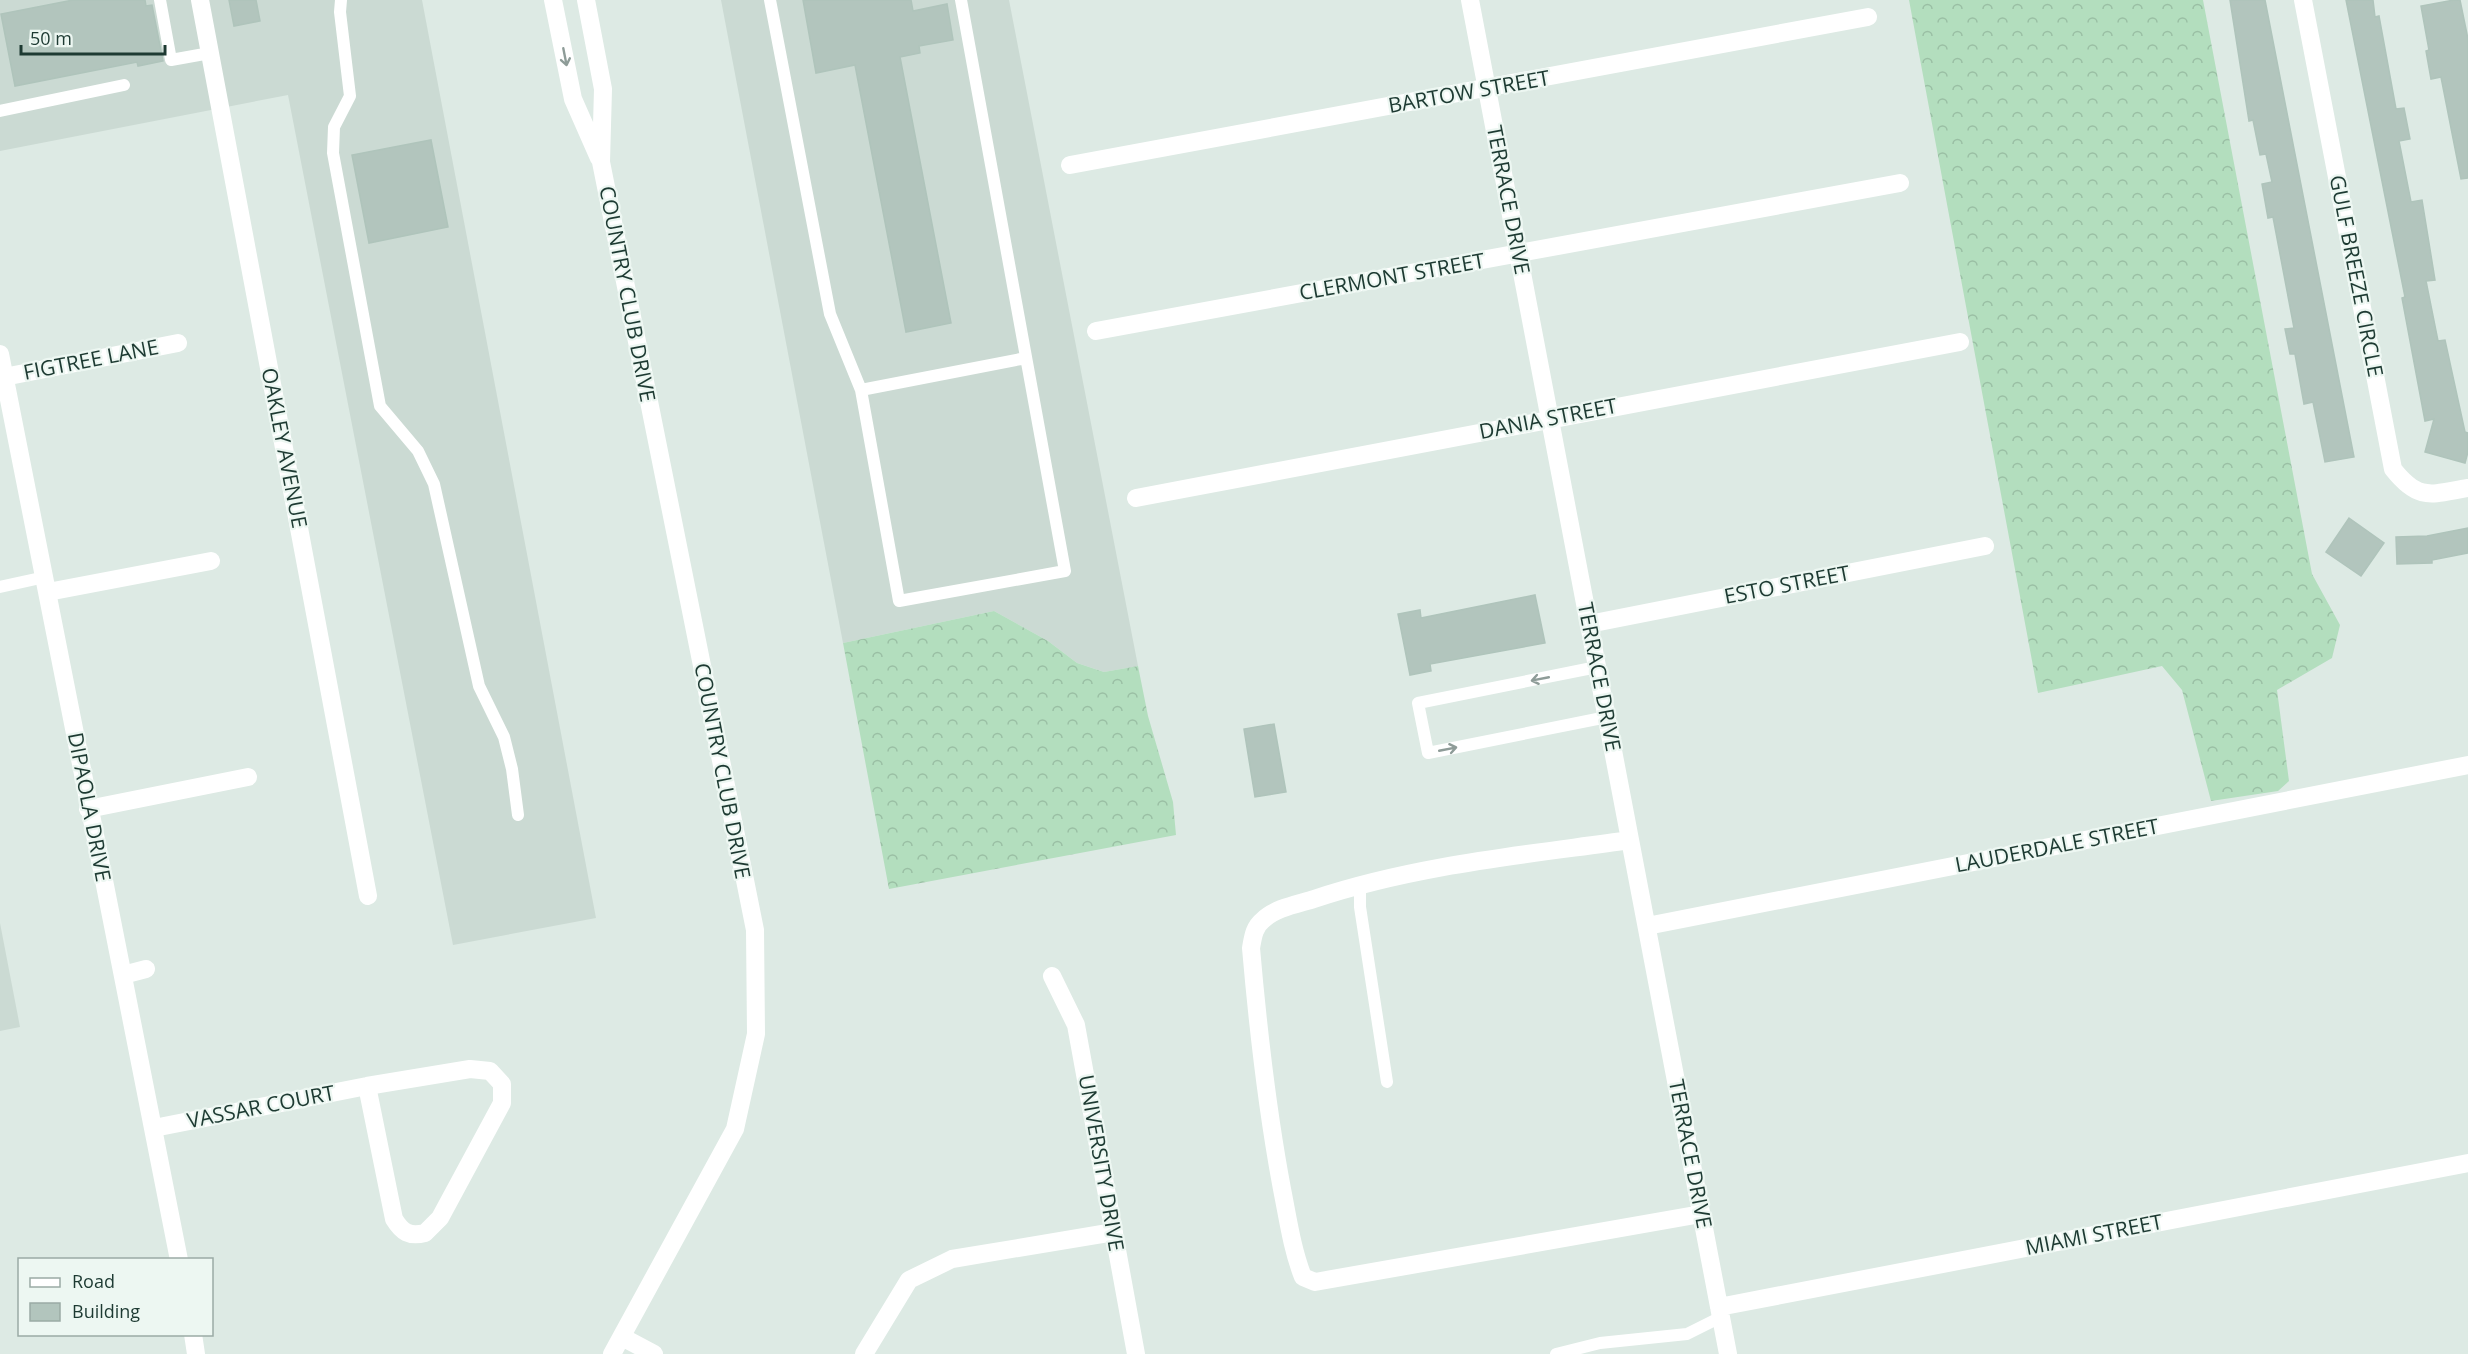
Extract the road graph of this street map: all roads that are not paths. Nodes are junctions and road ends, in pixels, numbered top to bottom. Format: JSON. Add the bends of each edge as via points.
{"nodes":[{"id":1,"x":160,"y":0,"type":"edge"},
{"id":2,"x":200,"y":0,"type":"edge"},
{"id":3,"x":341,"y":0,"type":"edge"},
{"id":4,"x":553,"y":0,"type":"edge"},
{"id":5,"x":586,"y":0,"type":"edge"},
{"id":6,"x":770,"y":0,"type":"edge"},
{"id":7,"x":961,"y":0,"type":"edge"},
{"id":8,"x":1470,"y":0,"type":"edge"},
{"id":9,"x":2303,"y":0,"type":"edge"},
{"id":10,"x":1868,"y":17,"type":"dead end"},
{"id":11,"x":210,"y":54,"type":"junction"},
{"id":12,"x":124,"y":85,"type":"dead end"},
{"id":13,"x":1487,"y":88,"type":"junction"},
{"id":14,"x":0,"y":111,"type":"edge"},
{"id":15,"x":601,"y":162,"type":"junction"},
{"id":16,"x":1070,"y":165,"type":"dead end"},
{"id":17,"x":1900,"y":183,"type":"dead end"},
{"id":18,"x":1519,"y":254,"type":"junction"},
{"id":19,"x":1096,"y":331,"type":"dead end"},
{"id":20,"x":1960,"y":342,"type":"dead end"},
{"id":21,"x":177,"y":343,"type":"dead end"},
{"id":22,"x":0,"y":354,"type":"edge"},
{"id":23,"x":1026,"y":358,"type":"junction"},
{"id":24,"x":4,"y":377,"type":"junction"},
{"id":25,"x":861,"y":390,"type":"junction"},
{"id":26,"x":1550,"y":419,"type":"junction"},
{"id":27,"x":2468,"y":488,"type":"edge"},
{"id":28,"x":1136,"y":498,"type":"dead end"},
{"id":29,"x":1984,"y":546,"type":"dead end"},
{"id":30,"x":211,"y":561,"type":"dead end"},
{"id":31,"x":46,"y":585,"type":"junction"},
{"id":32,"x":0,"y":587,"type":"edge"},
{"id":33,"x":1589,"y":624,"type":"junction"},
{"id":34,"x":1597,"y":667,"type":"junction"},
{"id":35,"x":1607,"y":717,"type":"junction"},
{"id":36,"x":2468,"y":765,"type":"edge"},
{"id":37,"x":248,"y":777,"type":"dead end"},
{"id":38,"x":88,"y":809,"type":"junction"},
{"id":39,"x":518,"y":815,"type":"dead end"},
{"id":40,"x":1630,"y":840,"type":"junction"},
{"id":41,"x":1360,"y":884,"type":"junction"},
{"id":42,"x":368,"y":896,"type":"dead end"},
{"id":43,"x":1647,"y":927,"type":"junction"},
{"id":44,"x":146,"y":969,"type":"dead end"},
{"id":45,"x":123,"y":975,"type":"junction"},
{"id":46,"x":1052,"y":976,"type":"dead end"},
{"id":47,"x":1387,"y":1082,"type":"dead end"},
{"id":48,"x":367,"y":1086,"type":"junction"},
{"id":49,"x":154,"y":1128,"type":"junction"},
{"id":50,"x":2468,"y":1163,"type":"edge"},
{"id":51,"x":1701,"y":1214,"type":"junction"},
{"id":52,"x":1114,"y":1232,"type":"junction"},
{"id":53,"x":178,"y":1258,"type":"edge"},
{"id":54,"x":1720,"y":1312,"type":"junction"},
{"id":55,"x":192,"y":1336,"type":"edge"},
{"id":56,"x":622,"y":1337,"type":"junction"},
{"id":57,"x":196,"y":1354,"type":"edge"},
{"id":58,"x":612,"y":1354,"type":"edge"},
{"id":59,"x":654,"y":1354,"type":"edge"},
{"id":60,"x":864,"y":1354,"type":"edge"},
{"id":61,"x":1136,"y":1354,"type":"edge"},
{"id":62,"x":1556,"y":1354,"type":"edge"},
{"id":63,"x":1728,"y":1354,"type":"edge"}],
"edges":[{"from":1,"to":11,"type":"lane","via":[[171,60]]},
{"from":2,"to":11,"type":"street","name":"OAKLEY AVENUE"},
{"from":3,"to":39,"type":"lane","via":[[350,96],[334,127],[333,153],[380,406],[418,451],[434,484],[478,686],[504,737]]},
{"from":4,"to":15,"type":"street","name":"COUNTRY CLUB DRIVE","one_way":true,"via":[[573,99]]},
{"from":5,"to":15,"type":"street","name":"COUNTRY CLUB DRIVE","via":[[603,89]]},
{"from":6,"to":25,"type":"lane","via":[[830,314]]},
{"from":7,"to":23,"type":"lane"},
{"from":8,"to":13,"type":"street","name":"TERRACE DRIVE"},
{"from":9,"to":27,"type":"street","name":"GULF BREEZE CIRCLE","via":[[2393,469],[2406,486],[2427,494]]},
{"from":10,"to":13,"type":"street","name":"BARTOW STREET"},
{"from":11,"to":42,"type":"street","name":"OAKLEY AVENUE"},
{"from":12,"to":14,"type":"lane"},
{"from":13,"to":16,"type":"street","name":"BARTOW STREET"},
{"from":13,"to":18,"type":"street","name":"TERRACE DRIVE"},
{"from":15,"to":56,"type":"street","name":"COUNTRY CLUB DRIVE","via":[[755,930],[756,1034],[735,1130]]},
{"from":17,"to":18,"type":"street","name":"CLERMONT STREET"},
{"from":18,"to":19,"type":"street","name":"CLERMONT STREET"},
{"from":18,"to":26,"type":"street","name":"TERRACE DRIVE"},
{"from":20,"to":26,"type":"street","name":"DANIA STREET"},
{"from":21,"to":24,"type":"street","name":"FIGTREE LANE"},
{"from":22,"to":24,"type":"street","name":"DIPAOLA DRIVE"},
{"from":23,"to":25,"type":"lane"},
{"from":23,"to":25,"type":"lane","via":[[1065,571],[899,601]]},
{"from":24,"to":31,"type":"street","name":"DIPAOLA DRIVE"},
{"from":26,"to":28,"type":"street","name":"DANIA STREET"},
{"from":26,"to":33,"type":"street","name":"TERRACE DRIVE"},
{"from":29,"to":33,"type":"street","name":"ESTO STREET"},
{"from":30,"to":31,"type":"street"},
{"from":31,"to":32,"type":"lane"},
{"from":31,"to":38,"type":"street","name":"DIPAOLA DRIVE"},
{"from":33,"to":34,"type":"street","name":"TERRACE DRIVE"},
{"from":34,"to":35,"type":"street","name":"TERRACE DRIVE"},
{"from":34,"to":35,"type":"lane","one_way":true,"via":[[1418,703],[1428,753]]},
{"from":35,"to":40,"type":"street","name":"TERRACE DRIVE"},
{"from":36,"to":43,"type":"street","name":"LAUDERDALE STREET"},
{"from":37,"to":38,"type":"street"},
{"from":38,"to":45,"type":"street","name":"DIPAOLA DRIVE"},
{"from":40,"to":41,"type":"street","via":[[1434,868]]},
{"from":40,"to":43,"type":"street","name":"TERRACE DRIVE"},
{"from":41,"to":47,"type":"lane","via":[[1360,907]]},
{"from":41,"to":51,"type":"street","via":[[1264,919],[1254,932],[1251,948],[1263,1074],[1296,1258],[1303,1277],[1324,1281]]},
{"from":43,"to":51,"type":"street","name":"TERRACE DRIVE"},
{"from":44,"to":45,"type":"street"},
{"from":45,"to":49,"type":"street","name":"DIPAOLA DRIVE"},
{"from":46,"to":52,"type":"street","name":"UNIVERSITY DRIVE","via":[[1076,1025]]},
{"from":48,"to":48,"type":"street","name":"VASSAR COURT","via":[[394,1219],[408,1234],[424,1233],[440,1218],[502,1103],[502,1084],[490,1071],[470,1069]]},
{"from":48,"to":49,"type":"street","name":"VASSAR COURT"},
{"from":49,"to":53,"type":"street","name":"DIPAOLA DRIVE"},
{"from":50,"to":54,"type":"street","name":"MIAMI STREET"},
{"from":51,"to":54,"type":"street","name":"TERRACE DRIVE"},
{"from":52,"to":60,"type":"street","via":[[952,1259],[919,1275],[909,1280]]},
{"from":52,"to":61,"type":"street","name":"UNIVERSITY DRIVE"},
{"from":54,"to":62,"type":"lane","via":[[1687,1334],[1599,1343]]},
{"from":54,"to":63,"type":"street","name":"TERRACE DRIVE"},
{"from":55,"to":57,"type":"street"},
{"from":56,"to":58,"type":"street","name":"COUNTRY CLUB DRIVE"},
{"from":56,"to":59,"type":"street"}]}
